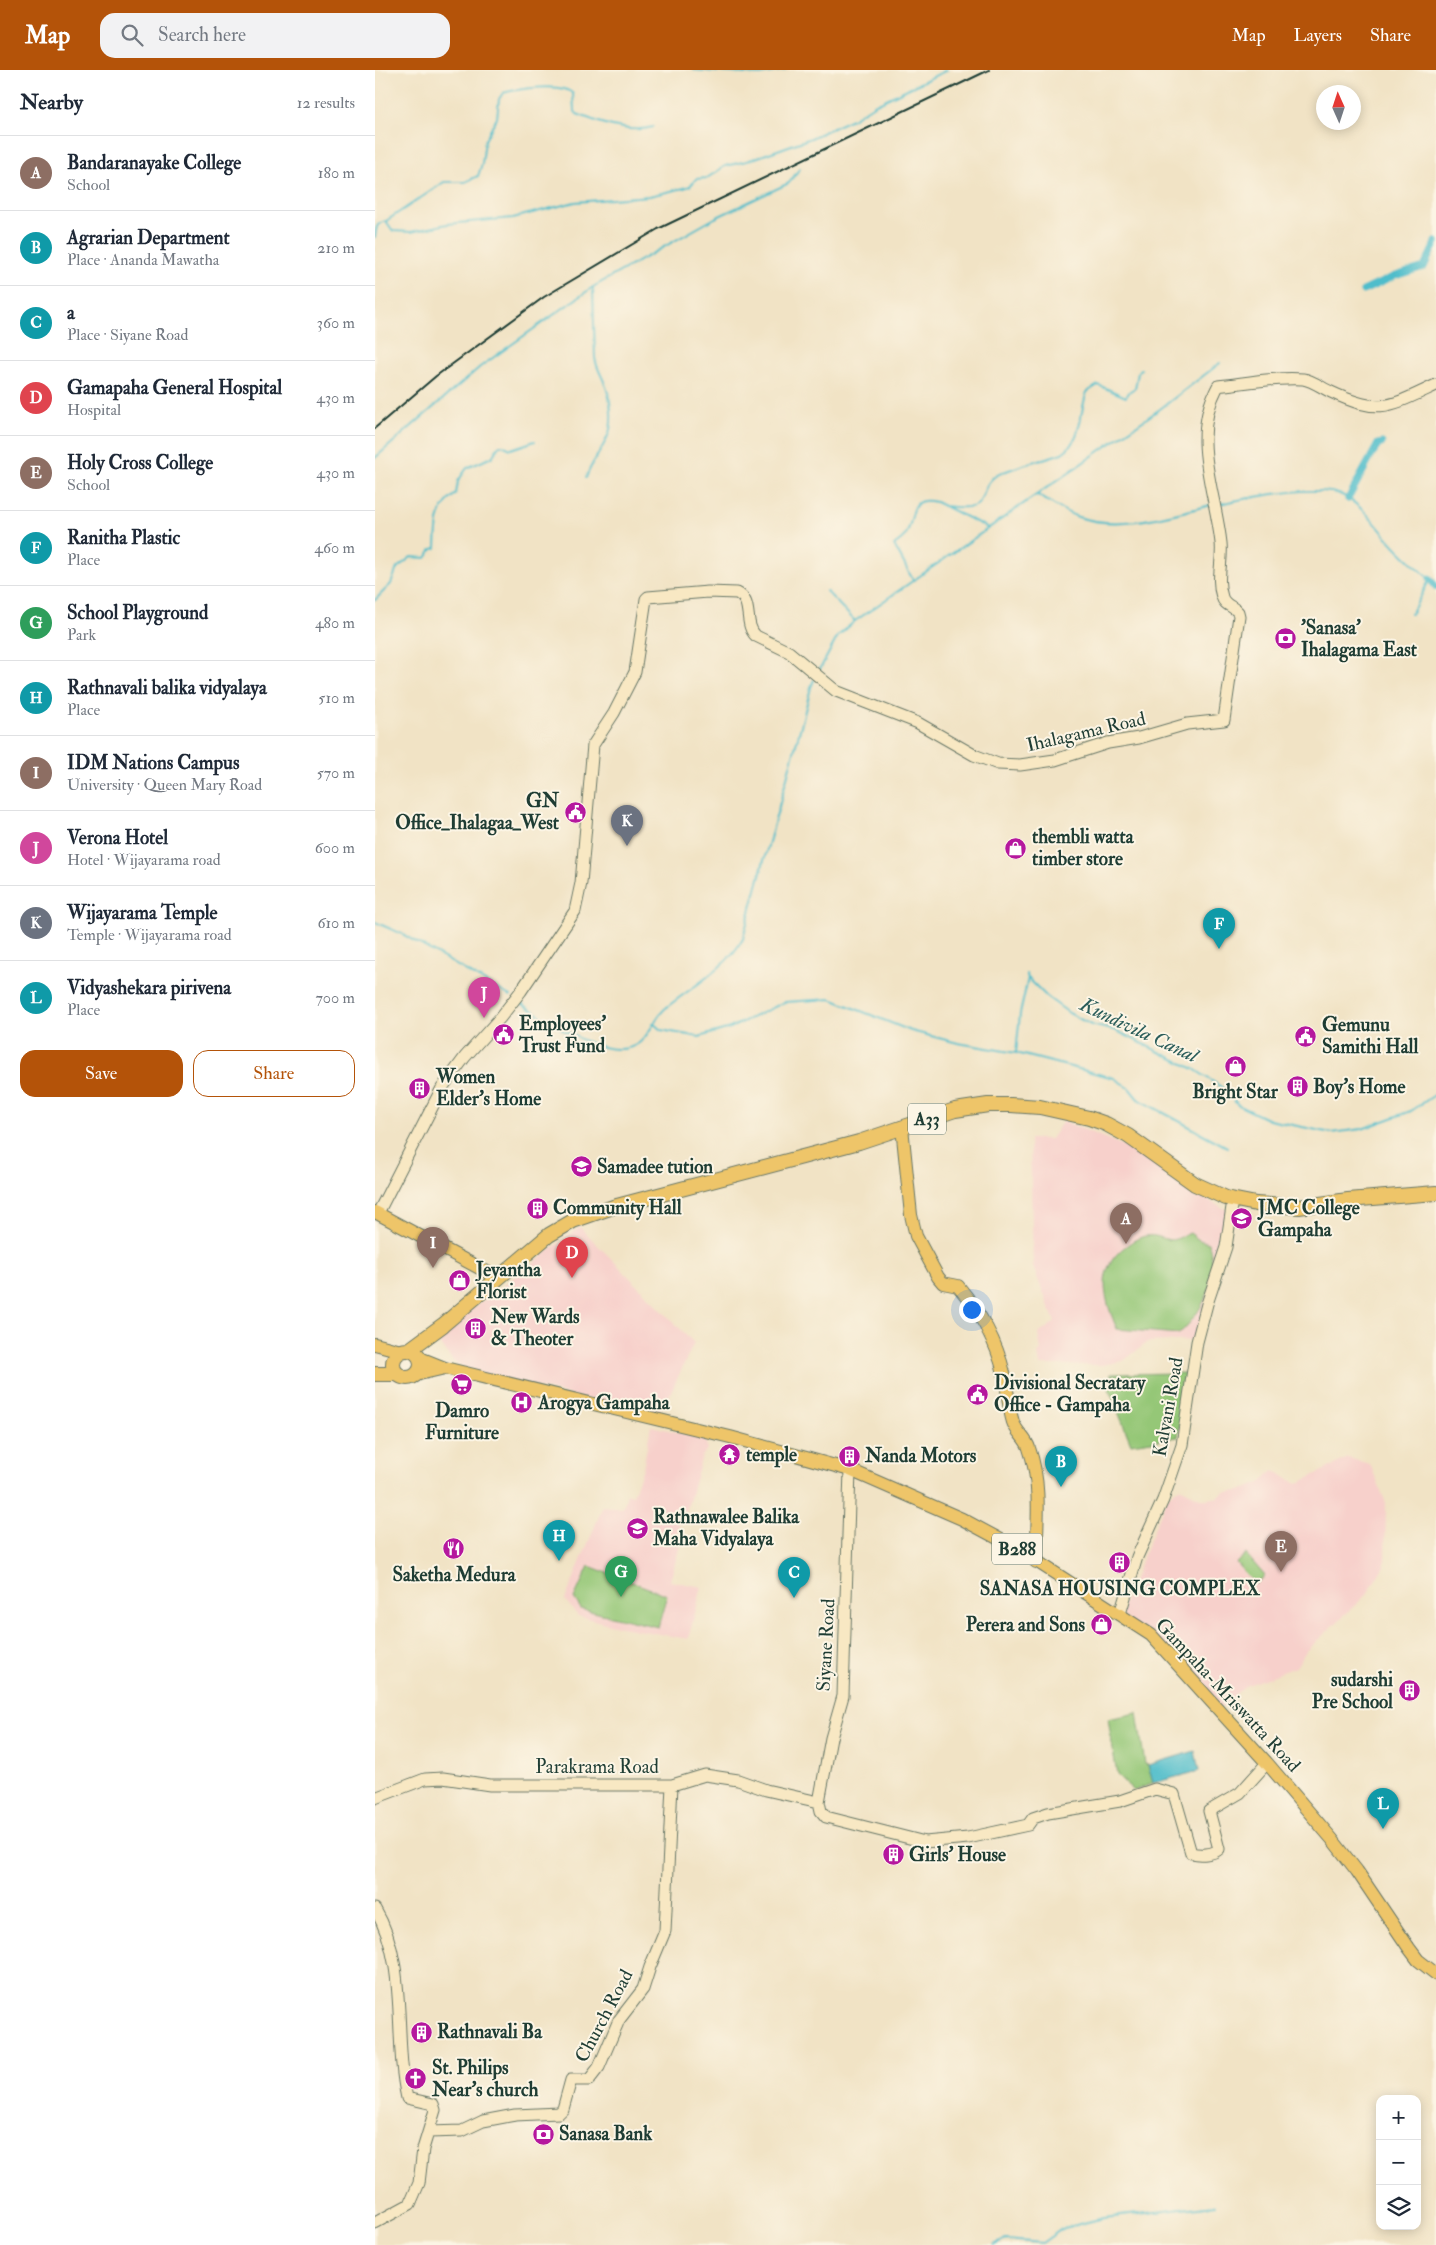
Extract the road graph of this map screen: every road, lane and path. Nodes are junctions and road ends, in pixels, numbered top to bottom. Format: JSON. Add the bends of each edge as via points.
{"nodes":[{"id":1,"x":1436,"y":386,"type":"edge"},
{"id":2,"x":902,"y":1127,"type":"junction"},
{"id":3,"x":1436,"y":1193,"type":"edge"},
{"id":4,"x":1233,"y":1200,"type":"junction"},
{"id":5,"x":376,"y":1213,"type":"edge"},
{"id":6,"x":498,"y":1278,"type":"junction"},
{"id":7,"x":379,"y":1346,"type":"edge"},
{"id":8,"x":403,"y":1360,"type":"junction"},
{"id":9,"x":375,"y":1366,"type":"edge"},
{"id":10,"x":445,"y":1368,"type":"junction"},
{"id":11,"x":375,"y":1374,"type":"edge"},
{"id":12,"x":415,"y":1375,"type":"joint"},
{"id":13,"x":850,"y":1470,"type":"junction"},
{"id":14,"x":1036,"y":1562,"type":"junction"},
{"id":15,"x":1120,"y":1614,"type":"junction"},
{"id":16,"x":1267,"y":1763,"type":"junction"},
{"id":17,"x":672,"y":1785,"type":"junction"},
{"id":18,"x":375,"y":1798,"type":"edge"},
{"id":19,"x":819,"y":1802,"type":"junction"},
{"id":20,"x":375,"y":1909,"type":"edge"},
{"id":21,"x":1436,"y":1974,"type":"edge"},
{"id":22,"x":429,"y":2132,"type":"junction"},
{"id":23,"x":375,"y":2223,"type":"edge"}],
"edges":[{"from":1,"to":5,"type":"street","name":"Ihalagama Road","via":[[1382,407],[1345,398],[1305,379],[1218,386],[1205,426],[1207,467],[1221,545],[1222,597],[1239,616],[1224,720],[1187,724],[1055,760],[1020,765],[998,764],[974,755],[919,723],[845,695],[812,673],[789,652],[752,632],[747,602],[737,593],[697,593],[646,599],[635,672],[593,745],[581,883],[575,911],[521,991],[442,1088]]},
{"from":2,"to":4,"type":"highway","number":"A33","via":[[955,1110],[988,1105],[1040,1106],[1105,1124],[1186,1179]]},
{"from":2,"to":6,"type":"highway","number":"A33","via":[[573,1221],[549,1235]]},
{"from":2,"to":14,"type":"main road","via":[[911,1215],[917,1236],[938,1277],[943,1283],[958,1286],[996,1344],[1013,1422],[1028,1444],[1033,1460],[1038,1484]]},
{"from":3,"to":4,"type":"highway","number":"A33","via":[[1299,1207]]},
{"from":4,"to":15,"type":"street","name":"Kalyani Road","via":[[1226,1247],[1197,1342],[1183,1445],[1137,1557]]},
{"from":5,"to":6,"type":"main road"},
{"from":6,"to":8,"type":"highway","number":"A33"},
{"from":7,"to":8,"type":"main road","name":"Gampaha-Mriswatta Road"},
{"from":8,"to":9,"type":"highway","number":"A33"},
{"from":8,"to":10,"type":"main road","name":"Gampaha-Mriswatta Road","number":"B288"},
{"from":8,"to":11,"type":"highway"},
{"from":8,"to":12,"type":"highway","via":[[420,1370]]},
{"from":10,"to":12,"type":"main road","name":"Gampaha-Mriswatta Road","number":"B288"},
{"from":10,"to":13,"type":"main road","name":"Gampaha-Mriswatta Road","number":"B288","via":[[730,1437]]},
{"from":13,"to":14,"type":"main road","name":"Gampaha-Mriswatta Road","number":"B288","via":[[962,1519]]},
{"from":13,"to":19,"type":"street","name":"Siyane Road","via":[[843,1696]]},
{"from":14,"to":15,"type":"main road","name":"Gampaha-Mriswatta Road","number":"B288"},
{"from":15,"to":16,"type":"main road","name":"Gampaha-Mriswatta Road","number":"B288","via":[[1151,1636]]},
{"from":16,"to":19,"type":"street","via":[[1240,1792],[1209,1811],[1219,1849],[1199,1854],[1191,1853],[1174,1794],[1155,1789],[1120,1801],[1048,1813],[1033,1818],[1027,1825],[968,1838],[925,1842],[826,1817]]},
{"from":16,"to":21,"type":"main road","name":"Gampaha-Mriswatta Road","number":"B288","via":[[1357,1871],[1418,1960]]},
{"from":17,"to":18,"type":"street","name":"Parakrama Road","via":[[490,1785],[443,1778],[425,1779]]},
{"from":17,"to":19,"type":"street","name":"Parakrama Road","via":[[705,1775],[738,1780]]},
{"from":17,"to":22,"type":"street","name":"Church Road","via":[[665,1931],[643,1989],[619,2020],[595,2072],[589,2080],[571,2080],[559,2113],[508,2116],[483,2121],[462,2131]]},
{"from":20,"to":22,"type":"street","via":[[395,1961],[407,2098],[428,2102],[435,2107]]},
{"from":22,"to":23,"type":"street","via":[[419,2183],[410,2204]]}]}
